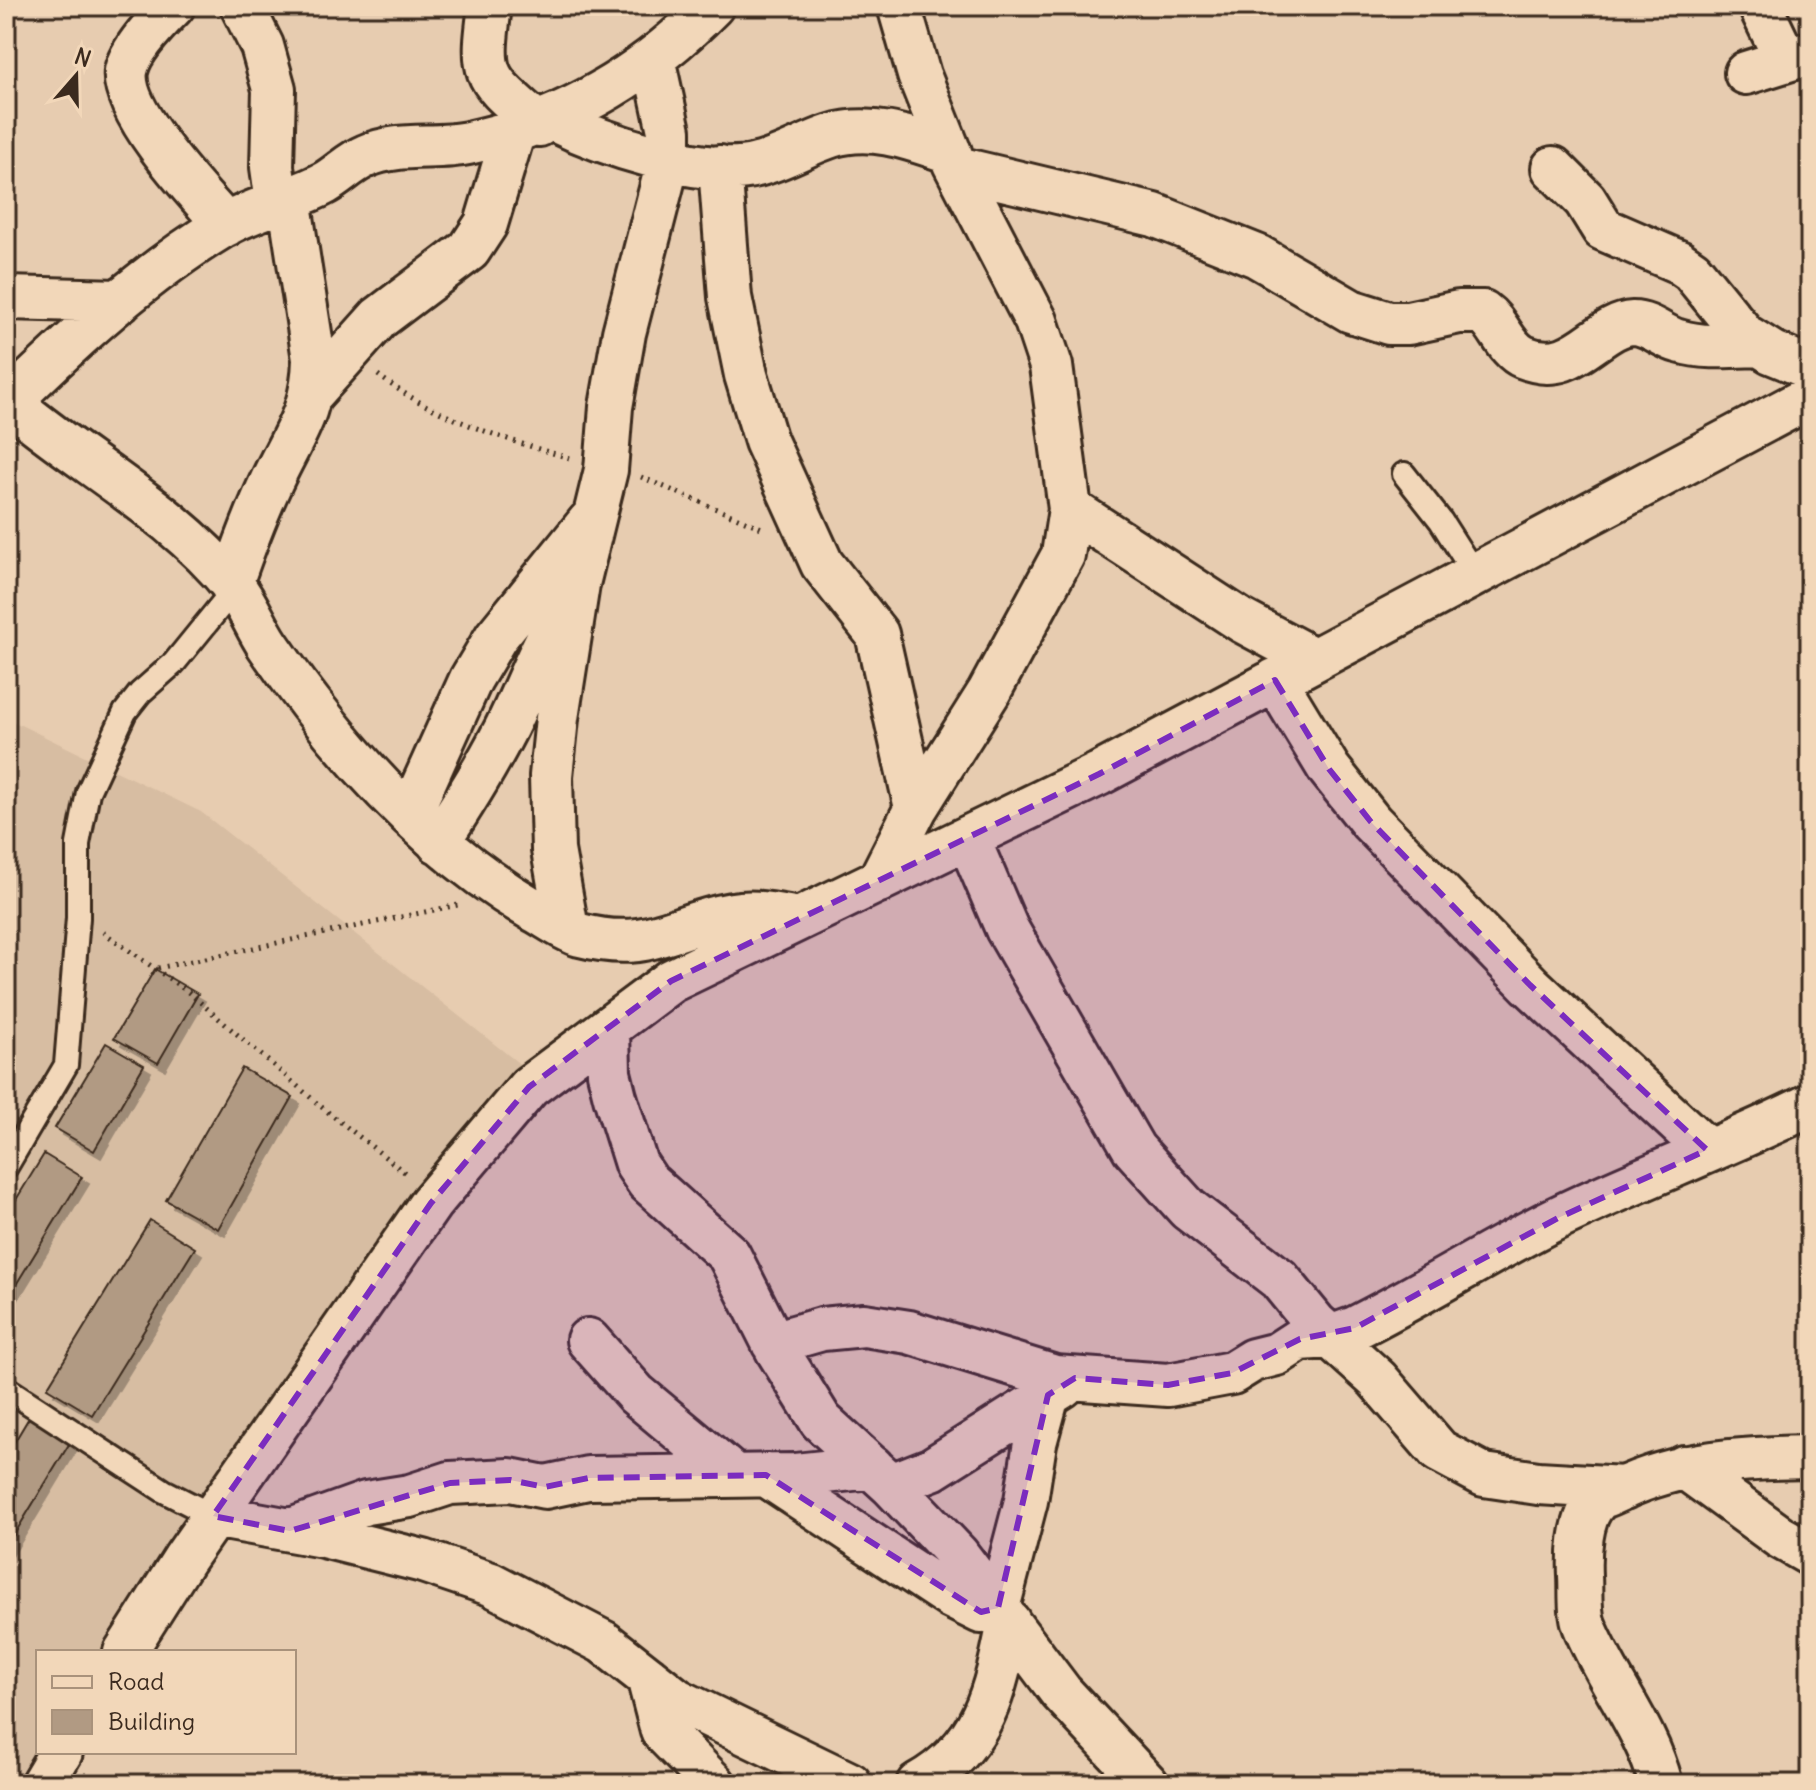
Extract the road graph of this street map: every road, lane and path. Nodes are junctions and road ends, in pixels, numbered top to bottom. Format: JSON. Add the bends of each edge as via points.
{"nodes":[{"id":1,"x":173,"y":6,"type":"edge"},
{"id":2,"x":242,"y":6,"type":"edge"},
{"id":3,"x":490,"y":6,"type":"edge"},
{"id":4,"x":712,"y":6,"type":"edge"},
{"id":5,"x":899,"y":6,"type":"edge"},
{"id":6,"x":1760,"y":6,"type":"edge"},
{"id":7,"x":1798,"y":56,"type":"edge"},
{"id":8,"x":653,"y":58,"type":"junction"},
{"id":9,"x":1746,"y":73,"type":"dead end"},
{"id":10,"x":535,"y":125,"type":"junction"},
{"id":11,"x":669,"y":158,"type":"junction"},
{"id":12,"x":953,"y":160,"type":"junction"},
{"id":13,"x":720,"y":167,"type":"junction"},
{"id":14,"x":1553,"y":168,"type":"dead end"},
{"id":15,"x":283,"y":200,"type":"junction"},
{"id":16,"x":229,"y":223,"type":"junction"},
{"id":17,"x":299,"y":276,"type":"junction"},
{"id":18,"x":6,"y":298,"type":"edge"},
{"id":19,"x":120,"y":301,"type":"junction"},
{"id":20,"x":357,"y":344,"type":"junction"},
{"id":21,"x":1759,"y":345,"type":"junction"},
{"id":22,"x":1810,"y":368,"type":"edge"},
{"id":23,"x":312,"y":393,"type":"junction"},
{"id":24,"x":1810,"y":397,"type":"edge"},
{"id":25,"x":7,"y":400,"type":"edge"},
{"id":26,"x":606,"y":467,"type":"junction"},
{"id":27,"x":1404,"y":474,"type":"dead end"},
{"id":28,"x":1070,"y":509,"type":"junction"},
{"id":29,"x":595,"y":515,"type":"junction"},
{"id":30,"x":814,"y":547,"type":"junction"},
{"id":31,"x":1474,"y":573,"type":"junction"},
{"id":32,"x":578,"y":584,"type":"junction"},
{"id":33,"x":233,"y":586,"type":"junction"},
{"id":34,"x":1313,"y":659,"type":"junction"},
{"id":35,"x":1275,"y":680,"type":"junction"},
{"id":36,"x":916,"y":808,"type":"junction"},
{"id":37,"x":424,"y":828,"type":"junction"},
{"id":38,"x":968,"y":838,"type":"junction"},
{"id":39,"x":879,"y":881,"type":"junction"},
{"id":40,"x":510,"y":895,"type":"junction"},
{"id":41,"x":78,"y":918,"type":"junction"},
{"id":42,"x":800,"y":919,"type":"junction"},
{"id":43,"x":567,"y":929,"type":"junction"},
{"id":44,"x":157,"y":969,"type":"junction"},
{"id":45,"x":608,"y":1028,"type":"junction"},
{"id":46,"x":1810,"y":1105,"type":"edge"},
{"id":47,"x":14,"y":1135,"type":"edge"},
{"id":48,"x":1707,"y":1150,"type":"junction"},
{"id":49,"x":6,"y":1167,"type":"edge"},
{"id":50,"x":435,"y":1197,"type":"junction"},
{"id":51,"x":1330,"y":1337,"type":"junction"},
{"id":52,"x":588,"y":1340,"type":"dead end"},
{"id":53,"x":773,"y":1343,"type":"junction"},
{"id":54,"x":1062,"y":1386,"type":"junction"},
{"id":55,"x":6,"y":1388,"type":"edge"},
{"id":56,"x":1810,"y":1457,"type":"edge"},
{"id":57,"x":1684,"y":1467,"type":"junction"},
{"id":58,"x":749,"y":1475,"type":"junction"},
{"id":59,"x":881,"y":1476,"type":"junction"},
{"id":60,"x":1624,"y":1488,"type":"junction"},
{"id":61,"x":213,"y":1516,"type":"junction"},
{"id":62,"x":290,"y":1531,"type":"junction"},
{"id":63,"x":1810,"y":1554,"type":"edge"},
{"id":64,"x":1003,"y":1615,"type":"junction"},
{"id":65,"x":126,"y":1650,"type":"edge"},
{"id":66,"x":648,"y":1677,"type":"junction"},
{"id":67,"x":60,"y":1754,"type":"edge"},
{"id":68,"x":1663,"y":1783,"type":"edge"},
{"id":69,"x":42,"y":1784,"type":"edge"},
{"id":70,"x":714,"y":1784,"type":"edge"},
{"id":71,"x":850,"y":1784,"type":"edge"},
{"id":72,"x":918,"y":1784,"type":"edge"},
{"id":73,"x":1147,"y":1784,"type":"edge"}],
"edges":[{"from":1,"to":16,"type":"street","via":[[149,29],[126,71],[131,103],[200,197]]},
{"from":2,"to":15,"type":"street","via":[[262,46],[274,89],[272,167]]},
{"from":3,"to":10,"type":"street","via":[[486,70]]},
{"from":4,"to":8,"type":"street"},
{"from":5,"to":12,"type":"street"},
{"from":6,"to":7,"type":"street"},
{"from":7,"to":9,"type":"street"},
{"from":8,"to":10,"type":"street","via":[[612,87]]},
{"from":8,"to":11,"type":"street","via":[[669,131]]},
{"from":10,"to":11,"type":"street"},
{"from":10,"to":15,"type":"street","via":[[467,143],[394,148],[365,156],[325,183]]},
{"from":10,"to":20,"type":"street","via":[[469,250],[379,318]]},
{"from":11,"to":13,"type":"street"},
{"from":11,"to":26,"type":"street","via":[[624,333]]},
{"from":12,"to":13,"type":"street","via":[[876,131],[834,135],[756,166]]},
{"from":12,"to":21,"type":"street","via":[[1154,215],[1257,256],[1351,311],[1389,323],[1483,312],[1525,357],[1564,359],[1633,323],[1691,344]]},
{"from":12,"to":28,"type":"street","via":[[1036,321],[1051,366]]},
{"from":13,"to":30,"type":"street","via":[[730,297],[746,375],[766,441]]},
{"from":14,"to":21,"type":"street","via":[[1585,200],[1603,229],[1692,271],[1744,335]]},
{"from":15,"to":16,"type":"street"},
{"from":15,"to":17,"type":"street"},
{"from":16,"to":17,"type":"street"},
{"from":16,"to":19,"type":"street"},
{"from":17,"to":23,"type":"street","via":[[314,359]]},
{"from":18,"to":19,"type":"street"},
{"from":19,"to":25,"type":"street"},
{"from":20,"to":23,"type":"street"},
{"from":20,"to":26,"type":"path","via":[[378,375],[407,396],[522,445]]},
{"from":21,"to":22,"type":"street"},
{"from":23,"to":33,"type":"street","via":[[298,434],[247,536]]},
{"from":24,"to":31,"type":"street"},
{"from":25,"to":33,"type":"street","via":[[171,522]]},
{"from":26,"to":29,"type":"street"},
{"from":26,"to":30,"type":"path"},
{"from":27,"to":31,"type":"lane"},
{"from":28,"to":34,"type":"street","via":[[1242,621]]},
{"from":28,"to":36,"type":"street","via":[[1063,555],[989,692]]},
{"from":29,"to":32,"type":"street"},
{"from":29,"to":37,"type":"street","via":[[496,637],[471,679]]},
{"from":30,"to":36,"type":"street","via":[[877,634]]},
{"from":31,"to":34,"type":"street"},
{"from":32,"to":37,"type":"street","via":[[546,636],[471,793]]},
{"from":32,"to":43,"type":"street","via":[[551,776],[553,850]]},
{"from":33,"to":37,"type":"street","via":[[267,644],[355,759]]},
{"from":33,"to":41,"type":"lane","via":[[174,663],[140,693],[108,744],[88,792],[78,844]]},
{"from":34,"to":35,"type":"street"},
{"from":35,"to":38,"type":"street"},
{"from":35,"to":48,"type":"street","via":[[1329,769],[1371,822],[1530,985]]},
{"from":36,"to":39,"type":"street"},
{"from":37,"to":40,"type":"street"},
{"from":38,"to":39,"type":"street"},
{"from":38,"to":51,"type":"street","via":[[1007,929],[1134,1149],[1188,1209],[1279,1279]]},
{"from":39,"to":42,"type":"street"},
{"from":40,"to":43,"type":"street"},
{"from":40,"to":44,"type":"path"},
{"from":41,"to":44,"type":"path"},
{"from":41,"to":47,"type":"lane","via":[[66,1065]]},
{"from":42,"to":43,"type":"street","via":[[733,913],[626,944]]},
{"from":42,"to":45,"type":"street","via":[[671,981]]},
{"from":44,"to":50,"type":"path"},
{"from":45,"to":50,"type":"street","via":[[529,1087]]},
{"from":45,"to":53,"type":"street","via":[[609,1073],[636,1164],[648,1182],[729,1255]]},
{"from":46,"to":48,"type":"street"},
{"from":47,"to":49,"type":"lane"},
{"from":48,"to":51,"type":"street","via":[[1558,1218],[1414,1299]]},
{"from":50,"to":61,"type":"street"},
{"from":51,"to":54,"type":"street","via":[[1309,1336],[1206,1381]]},
{"from":51,"to":60,"type":"street","via":[[1377,1379],[1439,1451],[1484,1475]]},
{"from":52,"to":58,"type":"street","via":[[636,1394]]},
{"from":53,"to":54,"type":"street","via":[[822,1329],[864,1325],[909,1332],[1055,1377]]},
{"from":53,"to":59,"type":"street","via":[[821,1421]]},
{"from":54,"to":59,"type":"street","via":[[932,1469]]},
{"from":54,"to":64,"type":"street","via":[[1035,1443]]},
{"from":55,"to":61,"type":"lane","via":[[164,1491]]},
{"from":56,"to":57,"type":"street"},
{"from":57,"to":60,"type":"street"},
{"from":57,"to":63,"type":"street"},
{"from":58,"to":59,"type":"street"},
{"from":58,"to":62,"type":"street","via":[[588,1478],[545,1487],[510,1480],[450,1483],[366,1503]]},
{"from":58,"to":64,"type":"street","via":[[951,1597],[981,1612]]},
{"from":59,"to":64,"type":"street","via":[[957,1554]]},
{"from":60,"to":68,"type":"street","via":[[1597,1501],[1585,1523],[1579,1564],[1583,1623],[1633,1713]]},
{"from":61,"to":62,"type":"street"},
{"from":61,"to":65,"type":"street"},
{"from":62,"to":66,"type":"street","via":[[423,1561],[491,1584],[603,1642]]},
{"from":64,"to":72,"type":"street","via":[[1000,1666],[982,1721],[946,1768]]},
{"from":64,"to":73,"type":"street","via":[[1061,1692]]},
{"from":66,"to":70,"type":"street","via":[[662,1731]]},
{"from":66,"to":71,"type":"street","via":[[677,1700]]},
{"from":67,"to":69,"type":"street"}]}
